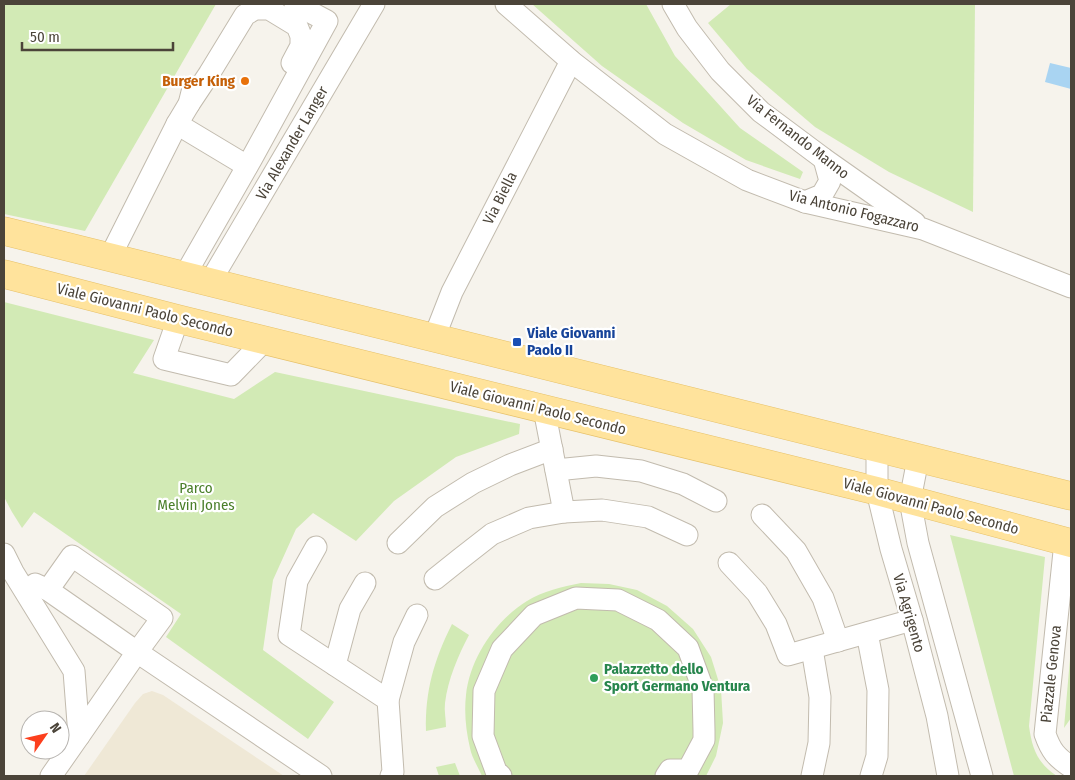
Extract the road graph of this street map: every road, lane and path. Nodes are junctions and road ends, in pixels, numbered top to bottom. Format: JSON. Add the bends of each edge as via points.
{"nodes":[{"id":1,"x":239,"y":4,"type":"edge"},
{"id":2,"x":295,"y":4,"type":"edge"},
{"id":3,"x":374,"y":4,"type":"edge"},
{"id":4,"x":506,"y":4,"type":"edge"},
{"id":5,"x":673,"y":4,"type":"edge"},
{"id":6,"x":571,"y":61,"type":"junction"},
{"id":7,"x":188,"y":104,"type":"junction"},
{"id":8,"x":176,"y":124,"type":"junction"},
{"id":9,"x":262,"y":140,"type":"junction"},
{"id":10,"x":824,"y":160,"type":"junction"},
{"id":11,"x":247,"y":166,"type":"junction"},
{"id":12,"x":805,"y":202,"type":"junction"},
{"id":13,"x":923,"y":229,"type":"junction"},
{"id":14,"x":4,"y":231,"type":"edge"},
{"id":15,"x":110,"y":257,"type":"junction"},
{"id":16,"x":4,"y":274,"type":"edge"},
{"id":17,"x":198,"y":279,"type":"junction"},
{"id":18,"x":1071,"y":287,"type":"edge"},
{"id":19,"x":178,"y":319,"type":"junction"},
{"id":20,"x":434,"y":338,"type":"junction"},
{"id":21,"x":266,"y":340,"type":"junction"},
{"id":22,"x":544,"y":409,"type":"junction"},
{"id":23,"x":552,"y":449,"type":"junction"},
{"id":24,"x":877,"y":449,"type":"junction"},
{"id":25,"x":918,"y":459,"type":"junction"},
{"id":26,"x":556,"y":470,"type":"junction"},
{"id":27,"x":877,"y":492,"type":"junction"},
{"id":28,"x":1071,"y":496,"type":"edge"},
{"id":29,"x":910,"y":500,"type":"junction"},
{"id":30,"x":716,"y":501,"type":"dead end"},
{"id":31,"x":564,"y":512,"type":"junction"},
{"id":32,"x":762,"y":515,"type":"dead end"},
{"id":33,"x":687,"y":535,"type":"dead end"},
{"id":34,"x":1068,"y":542,"type":"edge"},
{"id":35,"x":398,"y":543,"type":"dead end"},
{"id":36,"x":316,"y":547,"type":"dead end"},
{"id":37,"x":9,"y":563,"type":"edge"},
{"id":38,"x":729,"y":563,"type":"dead end"},
{"id":39,"x":436,"y":579,"type":"dead end"},
{"id":40,"x":365,"y":583,"type":"dead end"},
{"id":41,"x":48,"y":590,"type":"junction"},
{"id":42,"x":416,"y":615,"type":"dead end"},
{"id":43,"x":912,"y":620,"type":"junction"},
{"id":44,"x":867,"y":633,"type":"junction"},
{"id":45,"x":838,"y":641,"type":"junction"},
{"id":46,"x":812,"y":649,"type":"junction"},
{"id":47,"x":137,"y":652,"type":"junction"},
{"id":48,"x":335,"y":665,"type":"junction"},
{"id":49,"x":388,"y":700,"type":"junction"},
{"id":50,"x":79,"y":736,"type":"junction"},
{"id":51,"x":1071,"y":767,"type":"edge"},
{"id":52,"x":51,"y":776,"type":"edge"},
{"id":53,"x":321,"y":776,"type":"edge"},
{"id":54,"x":391,"y":776,"type":"edge"},
{"id":55,"x":501,"y":776,"type":"edge"},
{"id":56,"x":666,"y":776,"type":"edge"},
{"id":57,"x":812,"y":776,"type":"edge"},
{"id":58,"x":871,"y":776,"type":"edge"},
{"id":59,"x":948,"y":776,"type":"edge"},
{"id":60,"x":982,"y":776,"type":"edge"}],
"edges":[{"from":1,"to":7,"type":"street","via":[[196,77]]},
{"from":2,"to":9,"type":"street","via":[[327,21]]},
{"from":3,"to":17,"type":"street","name":"Via Alexander Langer"},
{"from":4,"to":6,"type":"street","name":"Via Antonio Fogazzaro"},
{"from":5,"to":10,"type":"street","name":"Via Fernando Manno","via":[[687,28],[720,70],[761,112]]},
{"from":6,"to":12,"type":"street","name":"Via Antonio Fogazzaro","via":[[665,134],[747,180]]},
{"from":6,"to":20,"type":"street","name":"Via Biella","via":[[452,292]]},
{"from":7,"to":8,"type":"street"},
{"from":7,"to":9,"type":"street","via":[[245,14],[255,8],[269,9],[297,26],[301,46],[251,134]]},
{"from":8,"to":11,"type":"street"},
{"from":8,"to":15,"type":"street"},
{"from":9,"to":11,"type":"street"},
{"from":10,"to":12,"type":"street","via":[[830,181],[822,195]]},
{"from":10,"to":13,"type":"street","name":"Via Fernando Manno"},
{"from":11,"to":17,"type":"street"},
{"from":12,"to":13,"type":"street","name":"Via Antonio Fogazzaro"},
{"from":13,"to":18,"type":"street","name":"Via Antonio Fogazzaro"},
{"from":14,"to":15,"type":"main road"},
{"from":15,"to":17,"type":"main road"},
{"from":16,"to":19,"type":"main road","name":"Viale Giovanni Paolo Secondo"},
{"from":17,"to":20,"type":"main road"},
{"from":19,"to":21,"type":"main road","name":"Viale Giovanni Paolo Secondo"},
{"from":19,"to":21,"type":"street","via":[[164,359],[231,375]]},
{"from":20,"to":24,"type":"main road"},
{"from":21,"to":22,"type":"main road","name":"Viale Giovanni Paolo Secondo"},
{"from":22,"to":23,"type":"street"},
{"from":22,"to":27,"type":"main road","name":"Viale Giovanni Paolo Secondo"},
{"from":23,"to":26,"type":"street"},
{"from":23,"to":35,"type":"street","via":[[473,483],[435,507]]},
{"from":24,"to":25,"type":"main road"},
{"from":24,"to":27,"type":"street","name":"Via Agrigento"},
{"from":25,"to":28,"type":"main road"},
{"from":25,"to":29,"type":"street","name":"Via Agrigento"},
{"from":26,"to":30,"type":"street","via":[[596,466],[641,471],[683,484]]},
{"from":26,"to":31,"type":"street"},
{"from":27,"to":29,"type":"main road","name":"Viale Giovanni Paolo Secondo"},
{"from":27,"to":43,"type":"street","name":"Via Agrigento"},
{"from":29,"to":34,"type":"main road","name":"Viale Giovanni Paolo Secondo"},
{"from":29,"to":60,"type":"street","name":"Via Agrigento","via":[[918,543]]},
{"from":31,"to":33,"type":"street","via":[[602,510],[648,517]]},
{"from":31,"to":39,"type":"street","via":[[530,518],[492,534]]},
{"from":32,"to":45,"type":"street","via":[[796,551],[823,598]]},
{"from":34,"to":51,"type":"street","name":"Piazzale Genova","via":[[1045,734],[1050,748]]},
{"from":36,"to":48,"type":"street","via":[[298,581],[288,635]]},
{"from":37,"to":41,"type":"street"},
{"from":37,"to":50,"type":"street","via":[[74,671]]},
{"from":38,"to":46,"type":"street","via":[[758,593],[776,624],[788,655]]},
{"from":40,"to":48,"type":"street","via":[[350,609]]},
{"from":41,"to":47,"type":"street"},
{"from":41,"to":47,"type":"street","via":[[72,556],[162,618]]},
{"from":42,"to":49,"type":"street","via":[[404,642]]},
{"from":43,"to":44,"type":"street"},
{"from":43,"to":59,"type":"street","name":"Via Agrigento","via":[[937,716]]},
{"from":44,"to":45,"type":"street"},
{"from":44,"to":58,"type":"street","via":[[878,690],[877,756]]},
{"from":45,"to":46,"type":"street"},
{"from":46,"to":57,"type":"street","via":[[820,696],[820,743]]},
{"from":47,"to":50,"type":"street"},
{"from":47,"to":53,"type":"street"},
{"from":48,"to":49,"type":"street"},
{"from":49,"to":54,"type":"street"},
{"from":50,"to":52,"type":"street"},
{"from":55,"to":56,"type":"street","via":[[496,771],[483,736],[484,691],[502,649],[534,615],[576,598],[618,600],[658,620],[688,648],[703,689],[704,740],[688,770],[670,770]]}]}
